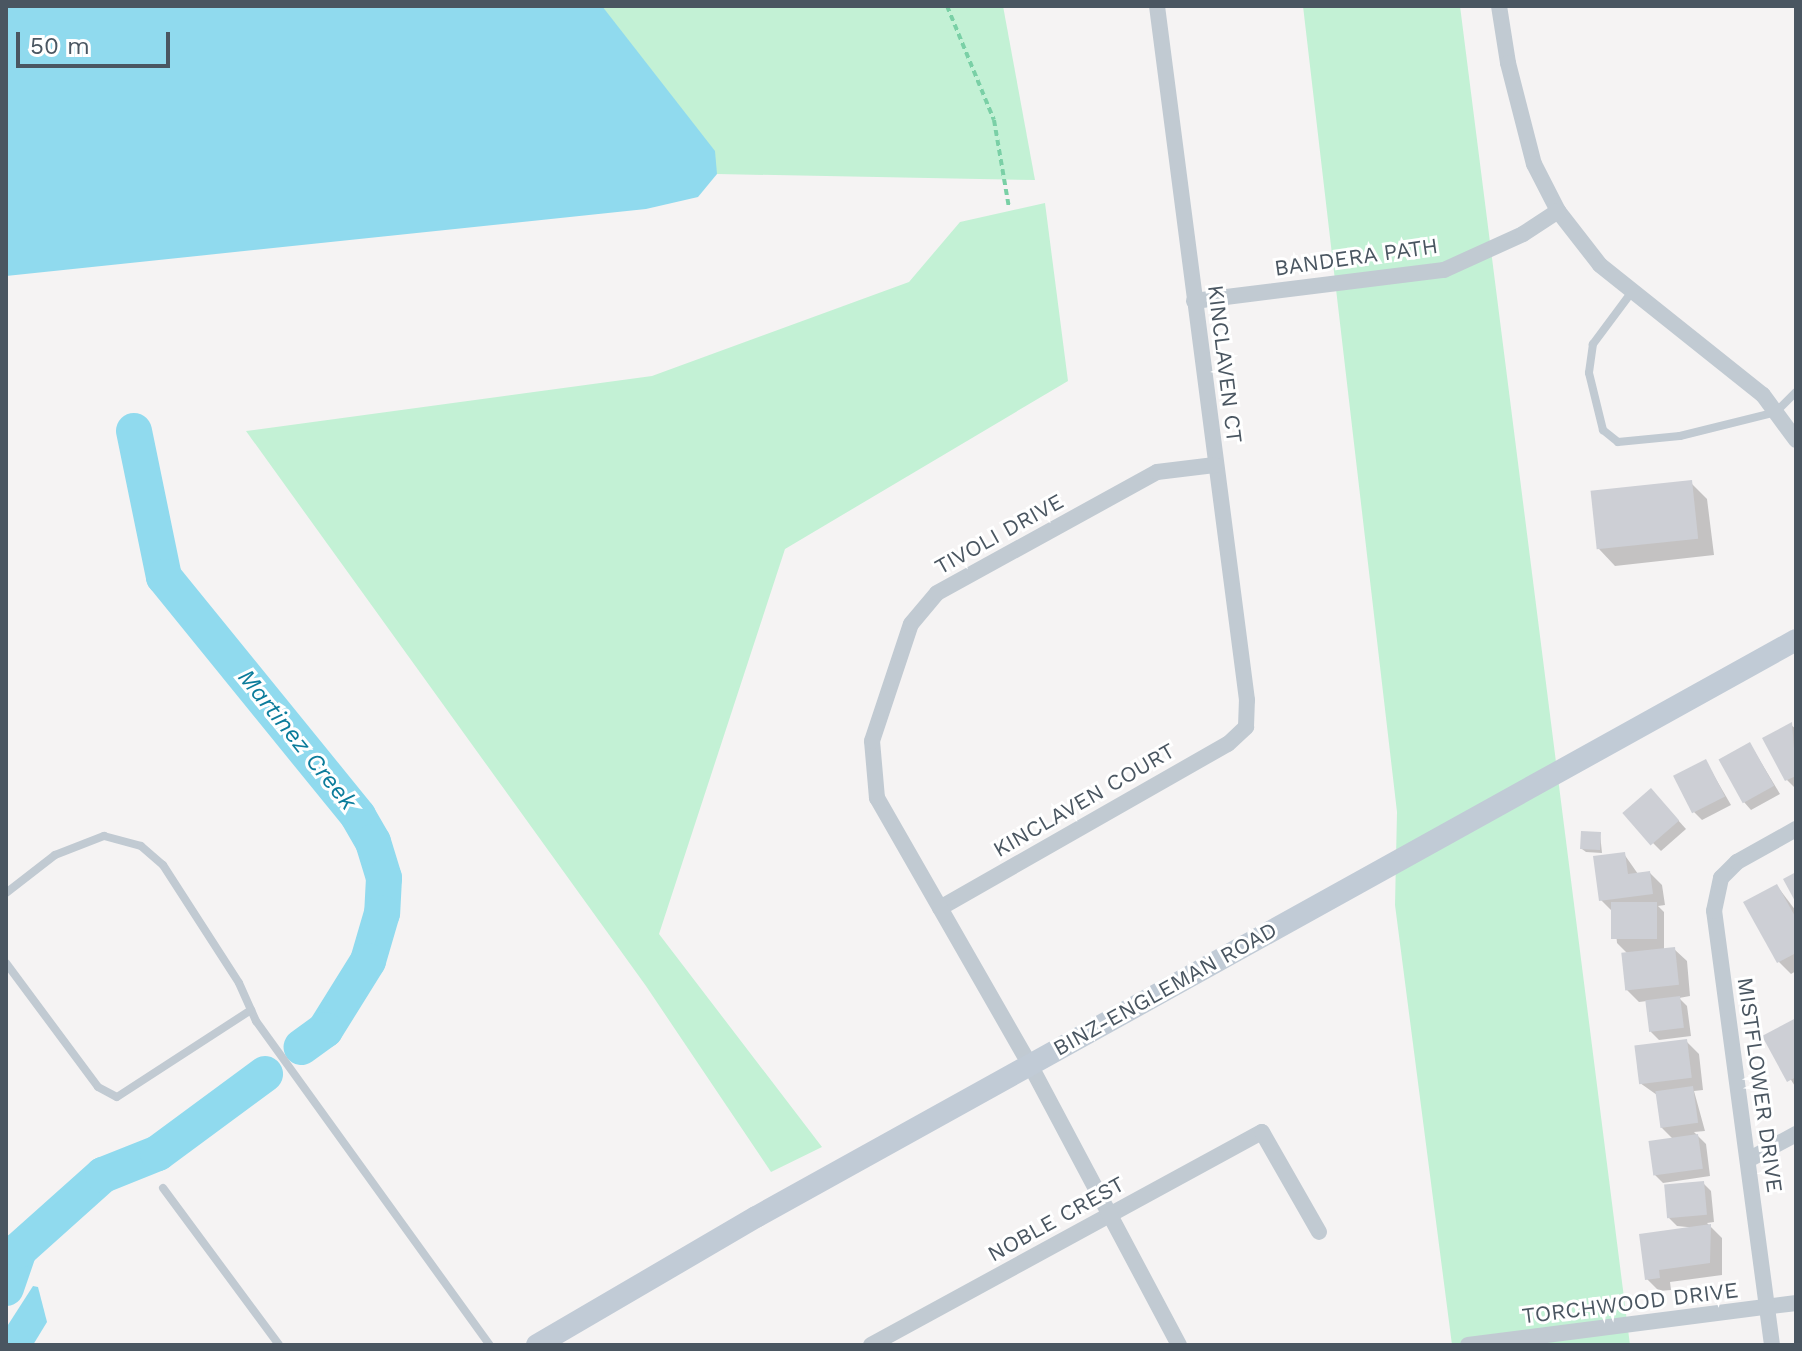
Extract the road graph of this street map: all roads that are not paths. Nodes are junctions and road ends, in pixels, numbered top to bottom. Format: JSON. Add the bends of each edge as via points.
{"nodes":[{"id":1,"x":1157,"y":6,"type":"edge"},
{"id":2,"x":1499,"y":6,"type":"edge"},
{"id":3,"x":1558,"y":211,"type":"junction"},
{"id":4,"x":1631,"y":293,"type":"junction"},
{"id":5,"x":1194,"y":301,"type":"junction"},
{"id":6,"x":1796,"y":392,"type":"edge"},
{"id":7,"x":1776,"y":412,"type":"junction"},
{"id":8,"x":1796,"y":440,"type":"edge"},
{"id":9,"x":1215,"y":465,"type":"junction"},
{"id":10,"x":1796,"y":640,"type":"edge"},
{"id":11,"x":1246,"y":727,"type":"joint"},
{"id":12,"x":1796,"y":829,"type":"edge"},
{"id":13,"x":6,"y":893,"type":"edge"},
{"id":14,"x":940,"y":908,"type":"junction"},
{"id":15,"x":6,"y":963,"type":"edge"},
{"id":16,"x":251,"y":1010,"type":"junction"},
{"id":17,"x":1030,"y":1065,"type":"junction"},
{"id":18,"x":1796,"y":1134,"type":"edge"},
{"id":19,"x":1748,"y":1160,"type":"junction"},
{"id":20,"x":163,"y":1188,"type":"dead end"},
{"id":21,"x":1110,"y":1214,"type":"junction"},
{"id":22,"x":1319,"y":1232,"type":"dead end"},
{"id":23,"x":1796,"y":1303,"type":"edge"},
{"id":24,"x":1768,"y":1308,"type":"junction"},
{"id":25,"x":279,"y":1345,"type":"edge"},
{"id":26,"x":490,"y":1345,"type":"edge"},
{"id":27,"x":537,"y":1345,"type":"edge"},
{"id":28,"x":871,"y":1345,"type":"edge"},
{"id":29,"x":1179,"y":1345,"type":"edge"},
{"id":30,"x":1468,"y":1345,"type":"edge"},
{"id":31,"x":1772,"y":1345,"type":"edge"}],
"edges":[{"from":1,"to":5,"type":"street","name":"KINCLAVEN CT"},
{"from":2,"to":3,"type":"street","via":[[1534,164]]},
{"from":3,"to":4,"type":"street","via":[[1600,265]]},
{"from":3,"to":5,"type":"street","name":"BANDERA PATH","via":[[1523,234],[1444,270]]},
{"from":4,"to":7,"type":"street","via":[[1719,358]]},
{"from":4,"to":7,"type":"lane","via":[[1593,344],[1589,373],[1596,409],[1609,435],[1632,443]]},
{"from":5,"to":9,"type":"street","name":"KINCLAVEN CT"},
{"from":6,"to":7,"type":"lane"},
{"from":7,"to":8,"type":"street"},
{"from":9,"to":11,"type":"street","name":"KINCLAVEN CT","via":[[1247,700]]},
{"from":9,"to":14,"type":"street","name":"TIVOLI DRIVE","via":[[1157,472],[937,593],[911,624],[872,741],[877,798]]},
{"from":10,"to":17,"type":"street","name":"BINZ-ENGLEMAN ROAD"},
{"from":11,"to":14,"type":"street","name":"KINCLAVEN COURT","via":[[1228,744]]},
{"from":12,"to":19,"type":"street","name":"MISTFLOWER DRIVE","via":[[1737,862],[1721,878],[1714,911]]},
{"from":13,"to":16,"type":"lane","via":[[78,843],[104,836],[141,846],[163,865]]},
{"from":14,"to":17,"type":"street","name":"TIVOLI DRIVE"},
{"from":15,"to":16,"type":"lane","via":[[98,1087],[117,1097]]},
{"from":16,"to":26,"type":"lane"},
{"from":17,"to":21,"type":"street","name":"TIVOLI DRIVE"},
{"from":17,"to":27,"type":"street","name":"BINZ-ENGLEMAN ROAD"},
{"from":18,"to":19,"type":"street"},
{"from":19,"to":24,"type":"street","name":"MISTFLOWER DRIVE"},
{"from":20,"to":25,"type":"lane"},
{"from":21,"to":22,"type":"street","name":"NOBLE CREST","via":[[1262,1132]]},
{"from":21,"to":28,"type":"street","name":"NOBLE CREST"},
{"from":21,"to":29,"type":"street","name":"TIVOLI DRIVE"},
{"from":23,"to":24,"type":"street","name":"TORCHWOOD DRIVE"},
{"from":24,"to":30,"type":"street","name":"TORCHWOOD DRIVE"},
{"from":24,"to":31,"type":"street","name":"MISTFLOWER DRIVE"}]}
